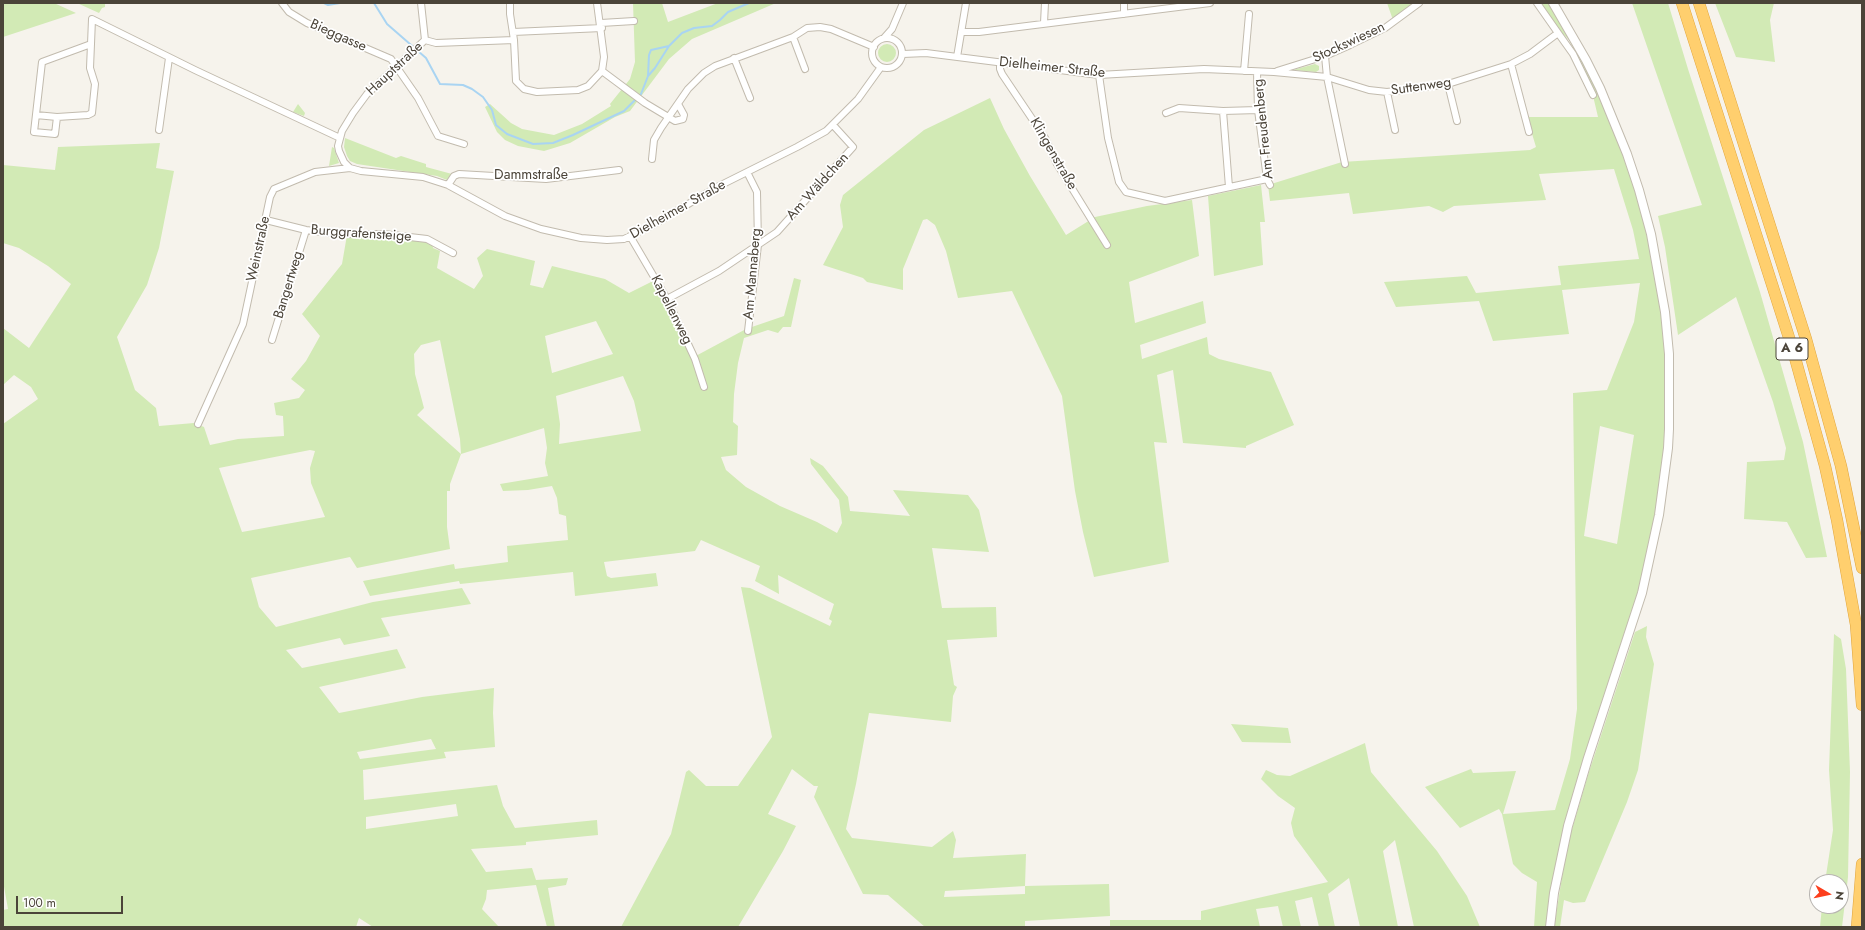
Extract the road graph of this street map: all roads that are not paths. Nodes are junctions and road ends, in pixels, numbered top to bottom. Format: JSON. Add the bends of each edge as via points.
{"nodes":[{"id":1,"x":282,"y":3,"type":"edge"},
{"id":2,"x":421,"y":3,"type":"edge"},
{"id":3,"x":510,"y":3,"type":"edge"},
{"id":4,"x":597,"y":3,"type":"edge"},
{"id":5,"x":903,"y":3,"type":"edge"},
{"id":6,"x":966,"y":3,"type":"edge"},
{"id":7,"x":1045,"y":3,"type":"edge"},
{"id":8,"x":1124,"y":3,"type":"edge"},
{"id":9,"x":1210,"y":3,"type":"edge"},
{"id":10,"x":1419,"y":3,"type":"edge"},
{"id":11,"x":1537,"y":3,"type":"edge"},
{"id":12,"x":1553,"y":3,"type":"edge"},
{"id":13,"x":1682,"y":3,"type":"edge"},
{"id":14,"x":1699,"y":3,"type":"edge"},
{"id":15,"x":1124,"y":14,"type":"junction"},
{"id":16,"x":1250,"y":14,"type":"dead end"},
{"id":17,"x":634,"y":21,"type":"dead end"},
{"id":18,"x":1044,"y":23,"type":"junction"},
{"id":19,"x":601,"y":26,"type":"junction"},
{"id":20,"x":892,"y":29,"type":"junction"},
{"id":21,"x":513,"y":32,"type":"junction"},
{"id":22,"x":961,"y":32,"type":"junction"},
{"id":23,"x":1558,"y":33,"type":"junction"},
{"id":24,"x":793,"y":36,"type":"junction"},
{"id":25,"x":884,"y":38,"type":"junction"},
{"id":26,"x":514,"y":40,"type":"junction"},
{"id":27,"x":895,"y":40,"type":"junction"},
{"id":28,"x":424,"y":42,"type":"junction"},
{"id":29,"x":91,"y":44,"type":"junction"},
{"id":30,"x":874,"y":47,"type":"junction"},
{"id":31,"x":903,"y":54,"type":"junction"},
{"id":32,"x":1325,"y":56,"type":"junction"},
{"id":33,"x":957,"y":57,"type":"junction"},
{"id":34,"x":169,"y":58,"type":"junction"},
{"id":35,"x":734,"y":58,"type":"junction"},
{"id":36,"x":1000,"y":63,"type":"junction"},
{"id":37,"x":1511,"y":64,"type":"junction"},
{"id":38,"x":396,"y":66,"type":"junction"},
{"id":39,"x":881,"y":67,"type":"junction"},
{"id":40,"x":805,"y":69,"type":"dead end"},
{"id":41,"x":602,"y":71,"type":"junction"},
{"id":42,"x":1244,"y":71,"type":"junction"},
{"id":43,"x":1257,"y":72,"type":"junction"},
{"id":44,"x":1274,"y":72,"type":"junction"},
{"id":45,"x":1099,"y":75,"type":"junction"},
{"id":46,"x":1327,"y":77,"type":"junction"},
{"id":47,"x":1448,"y":84,"type":"junction"},
{"id":48,"x":1387,"y":92,"type":"junction"},
{"id":49,"x":1594,"y":95,"type":"dead end"},
{"id":50,"x":750,"y":98,"type":"dead end"},
{"id":51,"x":678,"y":104,"type":"junction"},
{"id":52,"x":1258,"y":110,"type":"junction"},
{"id":53,"x":1223,"y":111,"type":"junction"},
{"id":54,"x":1166,"y":113,"type":"dead end"},
{"id":55,"x":36,"y":115,"type":"junction"},
{"id":56,"x":57,"y":117,"type":"junction"},
{"id":57,"x":668,"y":118,"type":"junction"},
{"id":58,"x":1457,"y":121,"type":"dead end"},
{"id":59,"x":833,"y":125,"type":"junction"},
{"id":60,"x":159,"y":130,"type":"dead end"},
{"id":61,"x":1395,"y":130,"type":"dead end"},
{"id":62,"x":1529,"y":132,"type":"dead end"},
{"id":63,"x":340,"y":138,"type":"junction"},
{"id":64,"x":464,"y":144,"type":"dead end"},
{"id":65,"x":652,"y":158,"type":"dead end"},
{"id":66,"x":1345,"y":164,"type":"dead end"},
{"id":67,"x":350,"y":168,"type":"junction"},
{"id":68,"x":619,"y":170,"type":"dead end"},
{"id":69,"x":747,"y":172,"type":"junction"},
{"id":70,"x":1267,"y":179,"type":"junction"},
{"id":71,"x":448,"y":185,"type":"junction"},
{"id":72,"x":1270,"y":185,"type":"dead end"},
{"id":73,"x":1229,"y":187,"type":"junction"},
{"id":74,"x":266,"y":220,"type":"junction"},
{"id":75,"x":306,"y":230,"type":"junction"},
{"id":76,"x":630,"y":236,"type":"junction"},
{"id":77,"x":1106,"y":245,"type":"dead end"},
{"id":78,"x":758,"y":246,"type":"junction"},
{"id":79,"x":453,"y":253,"type":"dead end"},
{"id":80,"x":667,"y":299,"type":"junction"},
{"id":81,"x":748,"y":331,"type":"dead end"},
{"id":82,"x":272,"y":340,"type":"dead end"},
{"id":83,"x":704,"y":388,"type":"dead end"},
{"id":84,"x":198,"y":424,"type":"dead end"},
{"id":85,"x":1862,"y":568,"type":"edge"},
{"id":86,"x":1862,"y":705,"type":"edge"},
{"id":87,"x":1862,"y":864,"type":"edge"},
{"id":88,"x":1550,"y":927,"type":"edge"},
{"id":89,"x":1857,"y":927,"type":"edge"}],
"edges":[{"from":1,"to":38,"type":"street","name":"Bieggasse","via":[[289,12],[307,23],[391,59]]},
{"from":2,"to":28,"type":"street","name":"Hauptstraße"},
{"from":3,"to":21,"type":"street"},
{"from":4,"to":19,"type":"street"},
{"from":5,"to":20,"type":"street"},
{"from":6,"to":22,"type":"street"},
{"from":7,"to":18,"type":"street"},
{"from":8,"to":15,"type":"street"},
{"from":9,"to":15,"type":"street"},
{"from":10,"to":32,"type":"street","name":"Stockswiesen","via":[[1385,28]]},
{"from":11,"to":23,"type":"street"},
{"from":12,"to":88,"type":"street","via":[[1600,88],[1640,190],[1665,312],[1669,354],[1669,429],[1659,515],[1642,592],[1568,826],[1554,893]]},
{"from":13,"to":86,"type":"highway","number":"A 6","via":[[1792,347],[1822,452],[1838,520],[1856,626]]},
{"from":14,"to":85,"type":"highway","number":"A 6","via":[[1806,339],[1841,466]]},
{"from":15,"to":18,"type":"street"},
{"from":16,"to":42,"type":"street"},
{"from":17,"to":19,"type":"street"},
{"from":18,"to":22,"type":"street"},
{"from":19,"to":21,"type":"street"},
{"from":19,"to":41,"type":"street","via":[[604,57]]},
{"from":20,"to":25,"type":"street"},
{"from":20,"to":27,"type":"street"},
{"from":21,"to":26,"type":"street"},
{"from":22,"to":33,"type":"street"},
{"from":23,"to":37,"type":"street","name":"Suttenweg","via":[[1530,54]]},
{"from":23,"to":49,"type":"street","via":[[1573,54]]},
{"from":24,"to":30,"type":"street","via":[[807,28],[820,27],[839,31]]},
{"from":24,"to":35,"type":"street"},
{"from":24,"to":40,"type":"street"},
{"from":25,"to":27,"type":"street"},
{"from":25,"to":30,"type":"street"},
{"from":26,"to":28,"type":"street"},
{"from":26,"to":41,"type":"street","via":[[516,80],[530,92],[578,90],[588,86]]},
{"from":27,"to":31,"type":"street","via":[[901,46]]},
{"from":28,"to":38,"type":"street","name":"Hauptstraße"},
{"from":29,"to":34,"type":"street","via":[[92,19]]},
{"from":29,"to":55,"type":"street","via":[[42,62]]},
{"from":29,"to":56,"type":"street","via":[[90,68],[95,84],[92,113]]},
{"from":30,"to":39,"type":"street","via":[[872,55]]},
{"from":31,"to":33,"type":"street","name":"Dielheimer Straße","via":[[926,53]]},
{"from":31,"to":39,"type":"street","via":[[898,64],[887,68]]},
{"from":32,"to":44,"type":"street","name":"Stockswiesen"},
{"from":32,"to":46,"type":"street"},
{"from":33,"to":36,"type":"street","name":"Dielheimer Straße"},
{"from":34,"to":60,"type":"street"},
{"from":34,"to":63,"type":"street"},
{"from":35,"to":50,"type":"street"},
{"from":35,"to":51,"type":"street","via":[[704,73]]},
{"from":36,"to":45,"type":"street","name":"Dielheimer Straße"},
{"from":36,"to":77,"type":"street","name":"Klingenstraße","via":[[1002,74],[1045,138],[1057,164]]},
{"from":37,"to":47,"type":"street","name":"Suttenweg"},
{"from":37,"to":62,"type":"street"},
{"from":38,"to":63,"type":"street","name":"Hauptstraße","via":[[367,94]]},
{"from":38,"to":64,"type":"street","name":"Bieggasse","via":[[418,98],[438,136]]},
{"from":39,"to":59,"type":"street","name":"Dielheimer Straße","via":[[858,98]]},
{"from":41,"to":57,"type":"street"},
{"from":42,"to":43,"type":"street","name":"Dielheimer Straße"},
{"from":42,"to":45,"type":"street","name":"Dielheimer Straße","via":[[1204,69]]},
{"from":43,"to":44,"type":"street","name":"Dielheimer Straße"},
{"from":43,"to":52,"type":"street","name":"Am Freudenberg"},
{"from":44,"to":46,"type":"street","name":"Suttenweg"},
{"from":45,"to":73,"type":"street","via":[[1108,138],[1118,182],[1126,192],[1165,201]]},
{"from":46,"to":48,"type":"street","name":"Suttenweg","via":[[1369,90]]},
{"from":46,"to":66,"type":"street"},
{"from":47,"to":48,"type":"street","name":"Suttenweg"},
{"from":47,"to":58,"type":"street"},
{"from":48,"to":61,"type":"street"},
{"from":51,"to":57,"type":"street"},
{"from":51,"to":57,"type":"street","via":[[684,115],[683,119],[674,121]]},
{"from":52,"to":53,"type":"street"},
{"from":52,"to":70,"type":"street","name":"Am Freudenberg"},
{"from":53,"to":54,"type":"street","via":[[1179,108]]},
{"from":53,"to":73,"type":"street"},
{"from":55,"to":56,"type":"street"},
{"from":55,"to":56,"type":"street","via":[[34,132],[55,134]]},
{"from":57,"to":65,"type":"street","via":[[654,140]]},
{"from":59,"to":69,"type":"street","name":"Dielheimer Straße","via":[[797,147]]},
{"from":59,"to":78,"type":"street","name":"Am Wäldchen","via":[[854,147],[777,232]]},
{"from":63,"to":67,"type":"street","via":[[339,151]]},
{"from":67,"to":71,"type":"street","name":"Dielheimer Straße","via":[[423,177]]},
{"from":67,"to":74,"type":"street","name":"Weinstraße","via":[[315,172],[274,189]]},
{"from":68,"to":71,"type":"street","name":"Dammstraße","via":[[546,179],[459,174],[454,176]]},
{"from":69,"to":76,"type":"street","name":"Dielheimer Straße"},
{"from":69,"to":78,"type":"street","name":"Am Mannaberg","via":[[757,192]]},
{"from":70,"to":72,"type":"street","name":"Am Freudenberg"},
{"from":70,"to":73,"type":"street"},
{"from":71,"to":76,"type":"street","name":"Dielheimer Straße","via":[[505,216],[541,229],[581,238],[624,240]]},
{"from":74,"to":75,"type":"street","name":"Burggrafensteige"},
{"from":74,"to":84,"type":"street","name":"Weinstraße","via":[[243,324]]},
{"from":75,"to":79,"type":"street","name":"Burggrafensteige","via":[[427,239]]},
{"from":75,"to":82,"type":"street","name":"Bangertweg"},
{"from":76,"to":80,"type":"street","name":"Kapellenweg"},
{"from":78,"to":80,"type":"street"},
{"from":78,"to":81,"type":"street","name":"Am Mannaberg"},
{"from":80,"to":83,"type":"street","name":"Kapellenweg","via":[[695,359]]},
{"from":87,"to":89,"type":"highway"}]}
